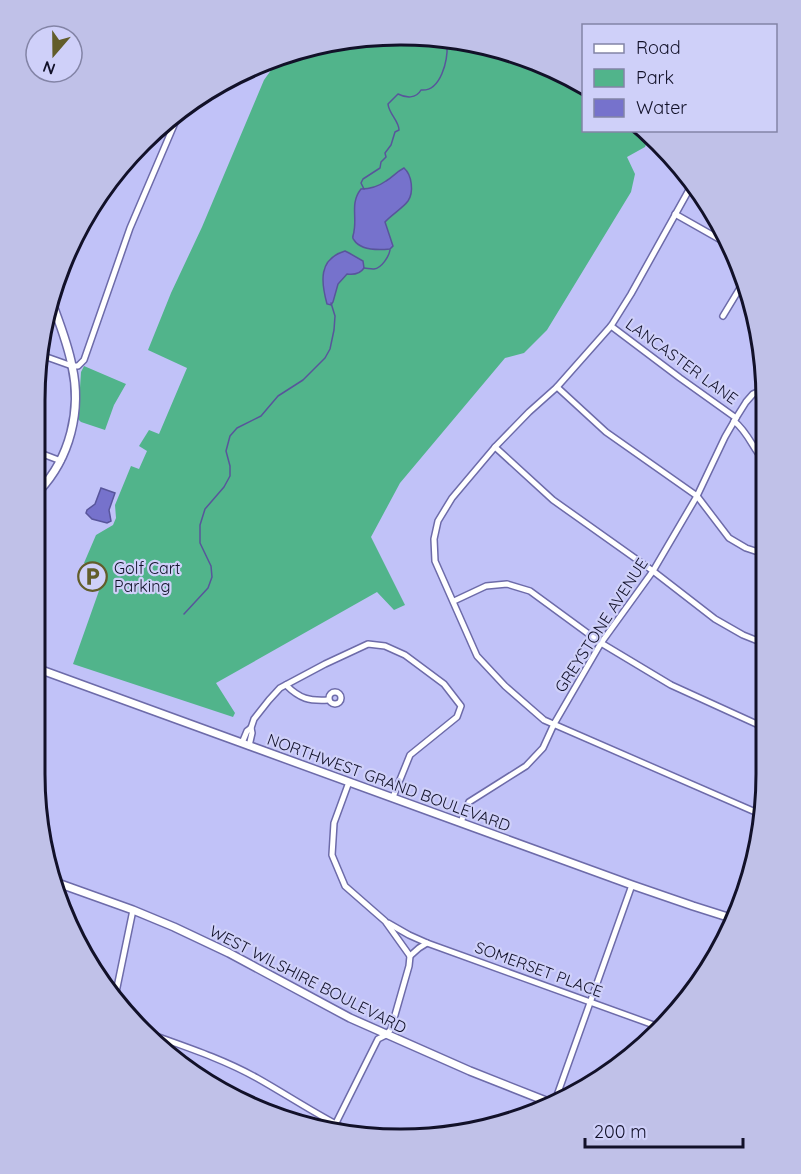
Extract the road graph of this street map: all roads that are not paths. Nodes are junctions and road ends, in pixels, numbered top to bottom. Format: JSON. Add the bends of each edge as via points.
{"nodes":[{"id":1,"x":173,"y":127,"type":"edge"},
{"id":2,"x":688,"y":191,"type":"edge"},
{"id":3,"x":675,"y":214,"type":"junction"},
{"id":4,"x":716,"y":237,"type":"edge"},
{"id":5,"x":738,"y":291,"type":"edge"},
{"id":6,"x":56,"y":314,"type":"edge"},
{"id":7,"x":723,"y":316,"type":"dead end"},
{"id":8,"x":612,"y":326,"type":"junction"},
{"id":9,"x":48,"y":357,"type":"edge"},
{"id":10,"x":72,"y":366,"type":"junction"},
{"id":11,"x":557,"y":387,"type":"junction"},
{"id":12,"x":756,"y":393,"type":"edge"},
{"id":13,"x":735,"y":420,"type":"junction"},
{"id":14,"x":495,"y":447,"type":"junction"},
{"id":15,"x":756,"y":451,"type":"edge"},
{"id":16,"x":45,"y":455,"type":"edge"},
{"id":17,"x":61,"y":461,"type":"junction"},
{"id":18,"x":45,"y":485,"type":"edge"},
{"id":19,"x":697,"y":496,"type":"junction"},
{"id":20,"x":756,"y":552,"type":"edge"},
{"id":21,"x":653,"y":571,"type":"junction"},
{"id":22,"x":454,"y":601,"type":"junction"},
{"id":23,"x":756,"y":641,"type":"edge"},
{"id":24,"x":601,"y":643,"type":"junction"},
{"id":25,"x":45,"y":671,"type":"edge"},
{"id":26,"x":286,"y":685,"type":"junction"},
{"id":27,"x":328,"y":700,"type":"dead end"},
{"id":28,"x":554,"y":724,"type":"junction"},
{"id":29,"x":756,"y":724,"type":"edge"},
{"id":30,"x":245,"y":744,"type":"junction"},
{"id":31,"x":349,"y":782,"type":"junction"},
{"id":32,"x":393,"y":797,"type":"junction"},
{"id":33,"x":754,"y":811,"type":"edge"},
{"id":34,"x":461,"y":822,"type":"junction"},
{"id":35,"x":63,"y":885,"type":"edge"},
{"id":36,"x":632,"y":885,"type":"junction"},
{"id":37,"x":133,"y":910,"type":"junction"},
{"id":38,"x":726,"y":916,"type":"edge"},
{"id":39,"x":385,"y":921,"type":"junction"},
{"id":40,"x":427,"y":943,"type":"junction"},
{"id":41,"x":410,"y":956,"type":"junction"},
{"id":42,"x":117,"y":988,"type":"edge"},
{"id":43,"x":590,"y":1002,"type":"junction"},
{"id":44,"x":652,"y":1025,"type":"edge"},
{"id":45,"x":386,"y":1035,"type":"junction"},
{"id":46,"x":164,"y":1039,"type":"edge"},
{"id":47,"x":558,"y":1092,"type":"edge"},
{"id":48,"x":542,"y":1100,"type":"edge"},
{"id":49,"x":326,"y":1121,"type":"edge"},
{"id":50,"x":336,"y":1123,"type":"edge"}],
"edges":[{"from":1,"to":10,"type":"street","via":[[130,228],[84,360]]},
{"from":2,"to":3,"type":"street"},
{"from":3,"to":4,"type":"street"},
{"from":3,"to":8,"type":"street"},
{"from":5,"to":7,"type":"street"},
{"from":6,"to":10,"type":"street"},
{"from":8,"to":11,"type":"street"},
{"from":8,"to":13,"type":"street","name":"LANCASTER LANE"},
{"from":9,"to":10,"type":"street"},
{"from":10,"to":17,"type":"street","via":[[74,413]]},
{"from":11,"to":14,"type":"street"},
{"from":11,"to":19,"type":"street","via":[[606,432]]},
{"from":12,"to":13,"type":"street","name":"GREYSTONE AVENUE"},
{"from":13,"to":15,"type":"street","name":"LANCASTER LANE"},
{"from":13,"to":19,"type":"street","name":"GREYSTONE AVENUE"},
{"from":14,"to":21,"type":"street","via":[[553,500]]},
{"from":14,"to":22,"type":"street","via":[[438,521],[435,561]]},
{"from":16,"to":17,"type":"street"},
{"from":17,"to":18,"type":"street"},
{"from":19,"to":20,"type":"street","via":[[729,538]]},
{"from":19,"to":21,"type":"street","name":"GREYSTONE AVENUE"},
{"from":21,"to":23,"type":"street","via":[[715,619]]},
{"from":21,"to":24,"type":"street","name":"GREYSTONE AVENUE"},
{"from":22,"to":24,"type":"street","via":[[486,586],[507,584],[531,591]]},
{"from":22,"to":28,"type":"street","via":[[477,656],[513,693]]},
{"from":24,"to":28,"type":"street","name":"GREYSTONE AVENUE"},
{"from":24,"to":29,"type":"street","via":[[671,685]]},
{"from":25,"to":30,"type":"street","name":"NORTHWEST GRAND BOULEVARD"},
{"from":26,"to":27,"type":"street","via":[[310,700]]},
{"from":26,"to":30,"type":"street","via":[[254,719],[252,734]]},
{"from":26,"to":32,"type":"street","via":[[368,644],[385,645],[405,655],[444,684],[461,706],[460,711],[410,755]]},
{"from":28,"to":33,"type":"street"},
{"from":28,"to":34,"type":"street","name":"GREYSTONE AVENUE","via":[[543,748],[526,766],[469,802]]},
{"from":30,"to":31,"type":"street","name":"NORTHWEST GRAND BOULEVARD"},
{"from":31,"to":32,"type":"street","name":"NORTHWEST GRAND BOULEVARD"},
{"from":31,"to":39,"type":"street","via":[[334,823],[332,855],[345,886]]},
{"from":32,"to":34,"type":"street","name":"NORTHWEST GRAND BOULEVARD"},
{"from":34,"to":36,"type":"street","name":"NORTHWEST GRAND BOULEVARD"},
{"from":35,"to":37,"type":"street","name":"WEST WILSHIRE BOULEVARD"},
{"from":36,"to":38,"type":"street","name":"NORTHWEST GRAND BOULEVARD"},
{"from":36,"to":43,"type":"street"},
{"from":37,"to":42,"type":"street"},
{"from":37,"to":45,"type":"street","name":"WEST WILSHIRE BOULEVARD","via":[[229,953]]},
{"from":39,"to":40,"type":"street","name":"SOMERSET PLACE"},
{"from":39,"to":41,"type":"street"},
{"from":40,"to":41,"type":"street"},
{"from":40,"to":43,"type":"street","name":"SOMERSET PLACE"},
{"from":41,"to":45,"type":"street","via":[[391,1029]]},
{"from":43,"to":44,"type":"street","name":"SOMERSET PLACE"},
{"from":43,"to":47,"type":"street"},
{"from":45,"to":48,"type":"street","name":"WEST WILSHIRE BOULEVARD"},
{"from":45,"to":50,"type":"street","via":[[378,1039]]},
{"from":46,"to":49,"type":"street","via":[[255,1077]]}]}
